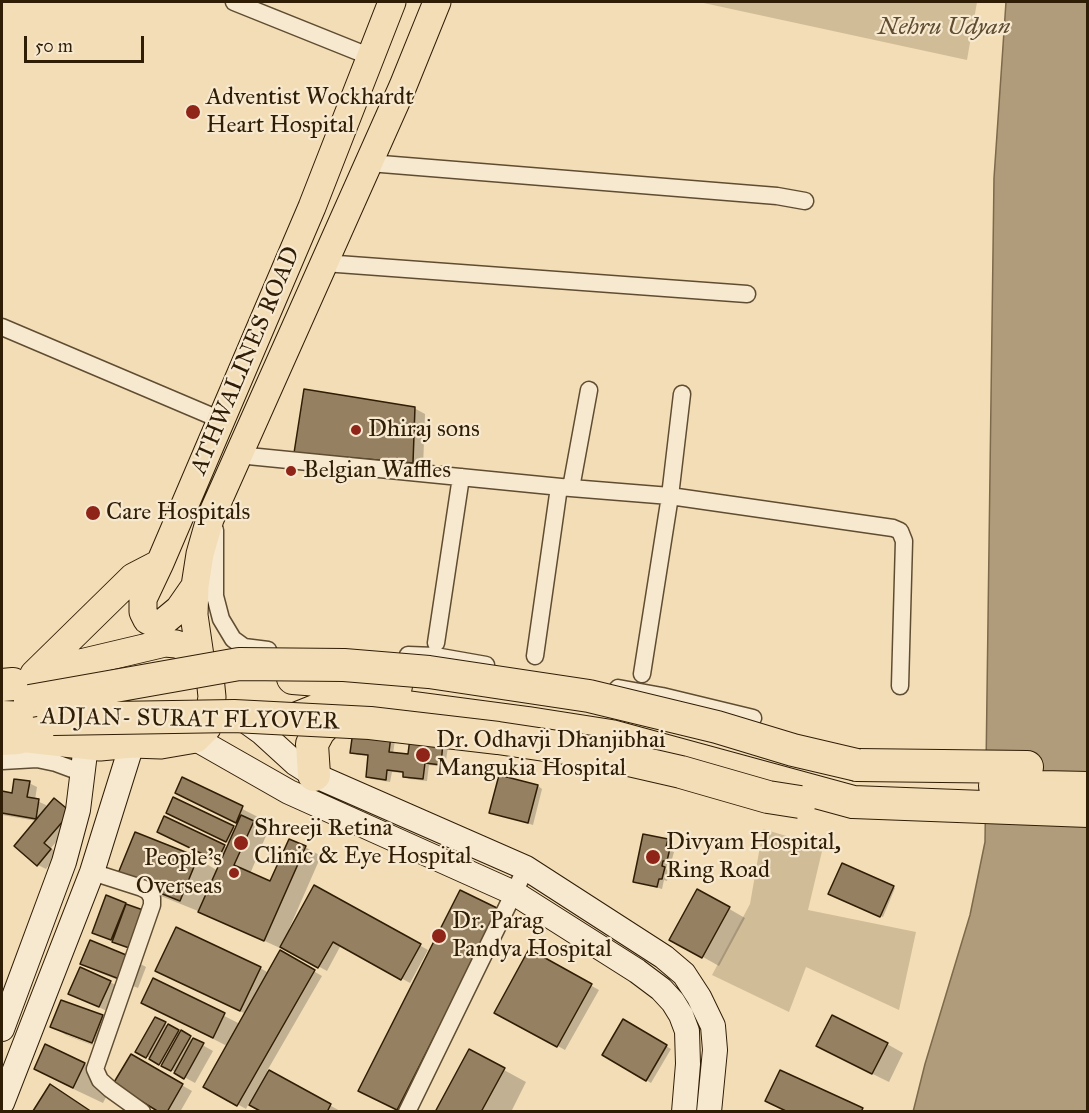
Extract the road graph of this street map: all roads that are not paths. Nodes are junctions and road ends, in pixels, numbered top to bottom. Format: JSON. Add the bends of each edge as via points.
{"nodes":[{"id":1,"x":234,"y":2,"type":"edge"},
{"id":2,"x":392,"y":2,"type":"edge"},
{"id":3,"x":437,"y":2,"type":"edge"},
{"id":4,"x":371,"y":57,"type":"junction"},
{"id":5,"x":369,"y":163,"type":"junction"},
{"id":6,"x":805,"y":201,"type":"dead end"},
{"id":7,"x":324,"y":263,"type":"junction"},
{"id":8,"x":747,"y":294,"type":"dead end"},
{"id":9,"x":2,"y":327,"type":"edge"},
{"id":10,"x":589,"y":390,"type":"dead end"},
{"id":11,"x":682,"y":394,"type":"dead end"},
{"id":12,"x":221,"y":420,"type":"junction"},
{"id":13,"x":238,"y":455,"type":"junction"},
{"id":14,"x":461,"y":477,"type":"junction"},
{"id":15,"x":565,"y":488,"type":"junction"},
{"id":16,"x":670,"y":496,"type":"junction"},
{"id":17,"x":214,"y":508,"type":"junction"},
{"id":18,"x":160,"y":563,"type":"junction"},
{"id":19,"x":195,"y":586,"type":"junction"},
{"id":20,"x":436,"y":643,"type":"dead end"},
{"id":21,"x":535,"y":656,"type":"dead end"},
{"id":22,"x":642,"y":674,"type":"dead end"},
{"id":23,"x":208,"y":679,"type":"junction"},
{"id":24,"x":900,"y":686,"type":"dead end"},
{"id":25,"x":10,"y":688,"type":"edge"},
{"id":26,"x":357,"y":703,"type":"junction"},
{"id":27,"x":753,"y":718,"type":"dead end"},
{"id":28,"x":261,"y":732,"type":"junction"},
{"id":29,"x":201,"y":733,"type":"junction"},
{"id":30,"x":5,"y":737,"type":"edge"},
{"id":31,"x":132,"y":744,"type":"junction"},
{"id":32,"x":86,"y":746,"type":"junction"},
{"id":33,"x":1088,"y":768,"type":"edge"},
{"id":34,"x":83,"y":773,"type":"junction"},
{"id":35,"x":314,"y":775,"type":"junction"},
{"id":36,"x":1088,"y":788,"type":"edge"},
{"id":37,"x":870,"y":793,"type":"junction"},
{"id":38,"x":1088,"y":810,"type":"edge"},
{"id":39,"x":1088,"y":825,"type":"edge"},
{"id":40,"x":526,"y":868,"type":"junction"},
{"id":41,"x":92,"y":872,"type":"junction"},
{"id":42,"x":514,"y":893,"type":"junction"},
{"id":43,"x":2,"y":1029,"type":"edge"},
{"id":44,"x":2,"y":1103,"type":"edge"},
{"id":45,"x":142,"y":1112,"type":"edge"},
{"id":46,"x":407,"y":1112,"type":"edge"},
{"id":47,"x":684,"y":1112,"type":"edge"},
{"id":48,"x":709,"y":1112,"type":"edge"}],
"edges":[{"from":1,"to":4,"type":"street"},
{"from":2,"to":4,"type":"main road","name":"ATHWALINES ROAD"},
{"from":3,"to":5,"type":"main road","name":"ATHWALINES ROAD"},
{"from":4,"to":12,"type":"main road","name":"ATHWALINES ROAD"},
{"from":5,"to":6,"type":"street"},
{"from":5,"to":7,"type":"main road","name":"ATHWALINES ROAD"},
{"from":7,"to":8,"type":"street"},
{"from":7,"to":13,"type":"main road","name":"ATHWALINES ROAD"},
{"from":9,"to":12,"type":"street"},
{"from":10,"to":15,"type":"street"},
{"from":11,"to":16,"type":"street"},
{"from":12,"to":18,"type":"main road","name":"ATHWALINES ROAD"},
{"from":13,"to":14,"type":"street"},
{"from":13,"to":17,"type":"main road","name":"ATHWALINES ROAD"},
{"from":14,"to":15,"type":"street"},
{"from":14,"to":20,"type":"street"},
{"from":15,"to":16,"type":"street"},
{"from":15,"to":21,"type":"street"},
{"from":16,"to":22,"type":"street"},
{"from":16,"to":24,"type":"street","via":[[900,531]]},
{"from":17,"to":19,"type":"main road","name":"ATHWALINES ROAD"},
{"from":17,"to":27,"type":"street","via":[[215,596],[221,619],[233,639],[244,647],[435,656],[662,696]]},
{"from":18,"to":19,"type":"main road","name":"ATHWALINES ROAD","via":[[143,599],[147,620],[161,624],[179,609]]},
{"from":18,"to":25,"type":"main road","via":[[133,577]]},
{"from":19,"to":23,"type":"main road","name":"ATHWALINES ROAD","via":[[194,615]]},
{"from":23,"to":25,"type":"main road","via":[[188,648],[165,643]]},
{"from":23,"to":28,"type":"street"},
{"from":23,"to":29,"type":"main road","name":"ATHWALINES ROAD"},
{"from":23,"to":37,"type":"highway","via":[[258,676],[378,683],[592,710],[858,782]]},
{"from":25,"to":33,"type":"highway","name":"ADJAN- SURAT FLYOVER","bridge":true,"via":[[239,664],[344,665],[429,672],[590,696],[857,765]]},
{"from":26,"to":28,"type":"highway","via":[[325,707]]},
{"from":26,"to":35,"type":"highway","via":[[339,710],[319,731],[312,744]]},
{"from":26,"to":37,"type":"highway","via":[[611,736],[838,799]]},
{"from":28,"to":29,"type":"highway"},
{"from":28,"to":35,"type":"street"},
{"from":29,"to":31,"type":"main road","via":[[161,745]]},
{"from":29,"to":42,"type":"street","via":[[289,792]]},
{"from":30,"to":32,"type":"main road"},
{"from":30,"to":34,"type":"street","via":[[37,759]]},
{"from":30,"to":39,"type":"highway","name":"ADJAN- SURAT FLYOVER","bridge":true,"via":[[53,719],[234,716],[370,723],[598,753],[866,821]]},
{"from":31,"to":32,"type":"main road"},
{"from":31,"to":41,"type":"street"},
{"from":32,"to":34,"type":"street"},
{"from":34,"to":43,"type":"street","via":[[64,862]]},
{"from":35,"to":40,"type":"street"},
{"from":36,"to":37,"type":"highway"},
{"from":37,"to":38,"type":"highway"},
{"from":40,"to":42,"type":"street"},
{"from":40,"to":48,"type":"street","via":[[684,974],[713,1026],[716,1050]]},
{"from":41,"to":44,"type":"street"},
{"from":41,"to":45,"type":"street","via":[[142,888],[152,898],[95,1069],[100,1080]]},
{"from":42,"to":46,"type":"street"},
{"from":42,"to":47,"type":"street","via":[[637,971],[673,1002],[684,1023],[689,1049]]}]}
